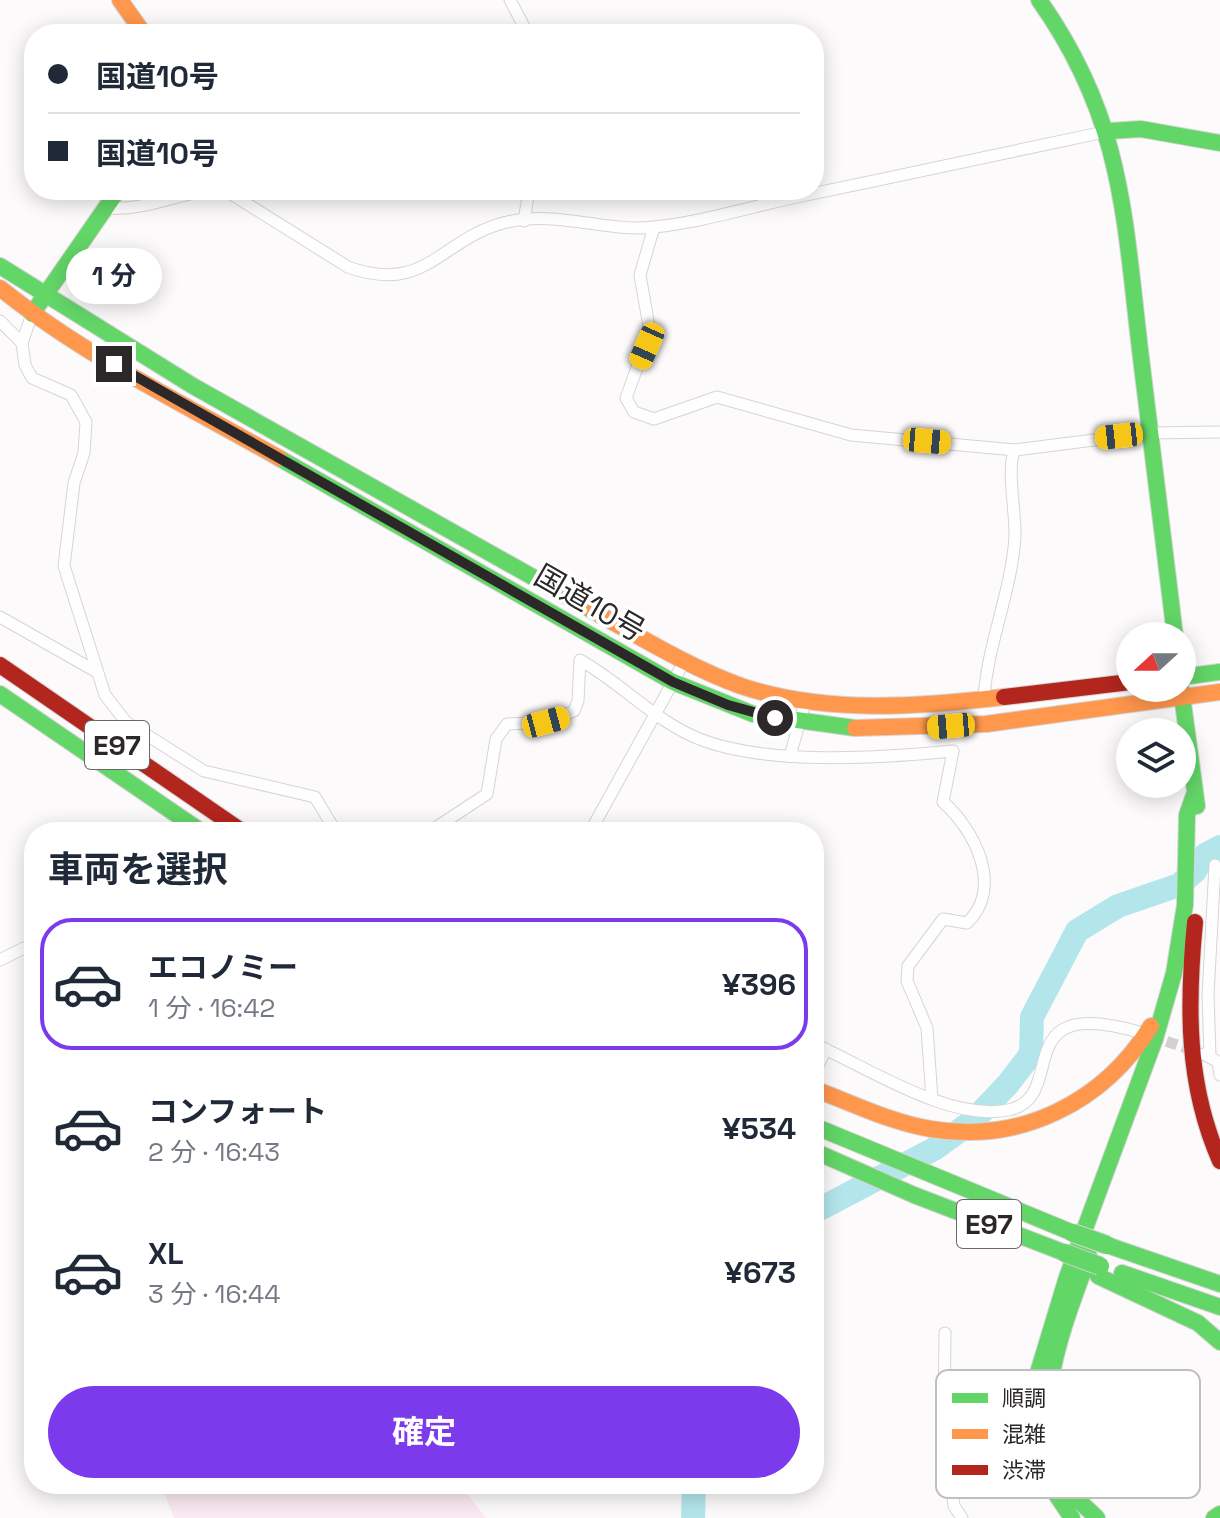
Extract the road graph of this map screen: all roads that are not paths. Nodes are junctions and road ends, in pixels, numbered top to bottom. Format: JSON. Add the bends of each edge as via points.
{"nodes":[{"id":1,"x":120,"y":0,"type":"edge"},
{"id":2,"x":510,"y":0,"type":"edge"},
{"id":3,"x":1039,"y":0,"type":"edge"},
{"id":4,"x":137,"y":24,"type":"edge"},
{"id":5,"x":523,"y":24,"type":"edge"},
{"id":6,"x":1109,"y":131,"type":"junction"},
{"id":7,"x":1220,"y":143,"type":"edge"},
{"id":8,"x":824,"y":191,"type":"edge"},
{"id":9,"x":113,"y":200,"type":"edge"},
{"id":10,"x":160,"y":200,"type":"edge"},
{"id":11,"x":241,"y":200,"type":"edge"},
{"id":12,"x":527,"y":200,"type":"edge"},
{"id":13,"x":782,"y":200,"type":"edge"},
{"id":14,"x":109,"y":208,"type":"junction"},
{"id":15,"x":524,"y":221,"type":"junction"},
{"id":16,"x":654,"y":227,"type":"junction"},
{"id":17,"x":0,"y":266,"type":"edge"},
{"id":18,"x":0,"y":288,"type":"edge"},
{"id":19,"x":42,"y":294,"type":"junction"},
{"id":20,"x":32,"y":314,"type":"junction"},
{"id":21,"x":0,"y":321,"type":"edge"},
{"id":22,"x":22,"y":343,"type":"junction"},
{"id":23,"x":1220,"y":432,"type":"edge"},
{"id":24,"x":1149,"y":433,"type":"junction"},
{"id":25,"x":1015,"y":450,"type":"junction"},
{"id":26,"x":0,"y":617,"type":"edge"},
{"id":27,"x":1173,"y":622,"type":"edge"},
{"id":28,"x":684,"y":662,"type":"junction"},
{"id":29,"x":0,"y":665,"type":"edge"},
{"id":30,"x":97,"y":672,"type":"junction"},
{"id":31,"x":1220,"y":672,"type":"edge"},
{"id":32,"x":1196,"y":675,"type":"edge"},
{"id":33,"x":673,"y":682,"type":"junction"},
{"id":34,"x":1116,"y":683,"type":"edge"},
{"id":35,"x":1196,"y":692,"type":"edge"},
{"id":36,"x":1220,"y":692,"type":"edge"},
{"id":37,"x":0,"y":694,"type":"edge"},
{"id":38,"x":984,"y":697,"type":"junction"},
{"id":39,"x":806,"y":699,"type":"junction"},
{"id":40,"x":1116,"y":701,"type":"edge"},
{"id":41,"x":657,"y":715,"type":"junction"},
{"id":42,"x":800,"y":724,"type":"junction"},
{"id":43,"x":790,"y":756,"type":"junction"},
{"id":44,"x":1193,"y":798,"type":"edge"},
{"id":45,"x":1195,"y":798,"type":"edge"},
{"id":46,"x":187,"y":822,"type":"edge"},
{"id":47,"x":228,"y":822,"type":"edge"},
{"id":48,"x":330,"y":822,"type":"edge"},
{"id":49,"x":444,"y":822,"type":"edge"},
{"id":50,"x":594,"y":822,"type":"edge"},
{"id":51,"x":1215,"y":865,"type":"dead end"},
{"id":52,"x":1191,"y":899,"type":"junction"},
{"id":53,"x":1194,"y":937,"type":"junction"},
{"id":54,"x":24,"y":948,"type":"edge"},
{"id":55,"x":0,"y":960,"type":"edge"},
{"id":56,"x":1168,"y":989,"type":"junction"},
{"id":57,"x":1139,"y":1032,"type":"tunnel mouth"},
{"id":58,"x":826,"y":1049,"type":"joint"},
{"id":59,"x":824,"y":1053,"type":"edge"},
{"id":60,"x":1220,"y":1075,"type":"edge"},
{"id":61,"x":824,"y":1092,"type":"edge"},
{"id":62,"x":932,"y":1099,"type":"junction"},
{"id":63,"x":824,"y":1131,"type":"edge"},
{"id":64,"x":824,"y":1156,"type":"edge"},
{"id":65,"x":1220,"y":1161,"type":"edge"},
{"id":66,"x":1099,"y":1271,"type":"junction"},
{"id":67,"x":1220,"y":1284,"type":"edge"},
{"id":68,"x":1220,"y":1307,"type":"edge"},
{"id":69,"x":945,"y":1333,"type":"dead end"},
{"id":70,"x":1220,"y":1342,"type":"edge"},
{"id":71,"x":945,"y":1370,"type":"edge"},
{"id":72,"x":1039,"y":1370,"type":"edge"},
{"id":73,"x":1052,"y":1370,"type":"edge"},
{"id":74,"x":953,"y":1498,"type":"edge"},
{"id":75,"x":1059,"y":1498,"type":"edge"},
{"id":76,"x":1075,"y":1498,"type":"edge"},
{"id":77,"x":1220,"y":1514,"type":"edge"},
{"id":78,"x":962,"y":1518,"type":"edge"},
{"id":79,"x":1072,"y":1518,"type":"edge"},
{"id":80,"x":1097,"y":1518,"type":"edge"},
{"id":81,"x":1214,"y":1518,"type":"edge"}],
"edges":[{"from":1,"to":4,"type":"main road"},
{"from":2,"to":5,"type":"street"},
{"from":3,"to":6,"type":"main road","via":[[1088,75]]},
{"from":6,"to":7,"type":"main road","via":[[1141,129]]},
{"from":6,"to":8,"type":"street"},
{"from":6,"to":24,"type":"main road"},
{"from":9,"to":14,"type":"main road"},
{"from":10,"to":14,"type":"street","via":[[129,210]]},
{"from":11,"to":15,"type":"street","via":[[337,261],[369,275],[397,276],[432,263],[503,223]]},
{"from":12,"to":15,"type":"street"},
{"from":13,"to":16,"type":"street"},
{"from":14,"to":19,"type":"main road"},
{"from":15,"to":16,"type":"street","via":[[567,218]]},
{"from":16,"to":25,"type":"street","via":[[640,275],[650,332],[627,387],[634,412],[654,419],[717,397],[851,435]]},
{"from":17,"to":19,"type":"main road","name":"国道10号"},
{"from":18,"to":20,"type":"main road","name":"国道10号"},
{"from":19,"to":20,"type":"main road"},
{"from":19,"to":28,"type":"main road","name":"国道10号","via":[[193,386]]},
{"from":20,"to":22,"type":"street"},
{"from":20,"to":33,"type":"main road","name":"国道10号"},
{"from":21,"to":22,"type":"street"},
{"from":22,"to":30,"type":"street","via":[[32,378],[71,395],[86,422],[64,566]]},
{"from":23,"to":24,"type":"street"},
{"from":24,"to":25,"type":"street"},
{"from":24,"to":27,"type":"main road"},
{"from":25,"to":38,"type":"street","via":[[1014,549]]},
{"from":26,"to":30,"type":"street"},
{"from":28,"to":33,"type":"street"},
{"from":28,"to":39,"type":"main road","name":"国道10号","via":[[775,695]]},
{"from":29,"to":47,"type":"main road","number":"E97"},
{"from":30,"to":48,"type":"street","via":[[105,695],[126,722],[204,771],[315,797]]},
{"from":31,"to":32,"type":"main road"},
{"from":33,"to":41,"type":"street"},
{"from":33,"to":42,"type":"main road","name":"国道10号","via":[[750,713]]},
{"from":34,"to":38,"type":"main road","name":"国道10号"},
{"from":35,"to":36,"type":"main road","name":"国道10号"},
{"from":37,"to":46,"type":"main road","number":"E97"},
{"from":38,"to":39,"type":"main road","name":"国道10号","via":[[871,706]]},
{"from":39,"to":42,"type":"street"},
{"from":40,"to":42,"type":"main road","name":"国道10号","via":[[899,731]]},
{"from":41,"to":43,"type":"street","via":[[696,738],[740,752]]},
{"from":41,"to":49,"type":"street","via":[[580,660],[574,711],[546,722],[507,724],[496,739],[487,794]]},
{"from":41,"to":50,"type":"street"},
{"from":42,"to":43,"type":"street"},
{"from":43,"to":62,"type":"street","via":[[898,757],[953,751],[943,802],[963,820],[980,860],[986,892],[967,923],[943,919],[908,966],[907,981],[927,1028]]},
{"from":44,"to":52,"type":"main road","via":[[1187,815]]},
{"from":45,"to":52,"type":"main road","via":[[1200,846]]},
{"from":51,"to":60,"type":"street","via":[[1206,1055],[1218,1062]]},
{"from":52,"to":53,"type":"main road"},
{"from":52,"to":56,"type":"main road"},
{"from":53,"to":65,"type":"main road","via":[[1196,1092]]},
{"from":53,"to":73,"type":"main road","via":[[1177,1004]]},
{"from":54,"to":55,"type":"street"},
{"from":56,"to":61,"type":"main road","via":[[1146,1035],[1089,1097],[1030,1123],[983,1132],[932,1129]]},
{"from":56,"to":72,"type":"main road"},
{"from":57,"to":62,"type":"street","via":[[1101,1023],[1074,1024],[1044,1054],[1033,1095],[1016,1108],[996,1111]]},
{"from":58,"to":59,"type":"street"},
{"from":58,"to":62,"type":"street"},
{"from":63,"to":67,"type":"main road","number":"E97","bridge":true,"via":[[1073,1233]]},
{"from":64,"to":66,"type":"main road","number":"E97","bridge":true},
{"from":66,"to":68,"type":"main road","number":"E97"},
{"from":66,"to":70,"type":"main road","via":[[1198,1323]]},
{"from":69,"to":71,"type":"street"},
{"from":74,"to":78,"type":"street"},
{"from":75,"to":79,"type":"main road"},
{"from":76,"to":80,"type":"main road"},
{"from":77,"to":81,"type":"main road"}]}
